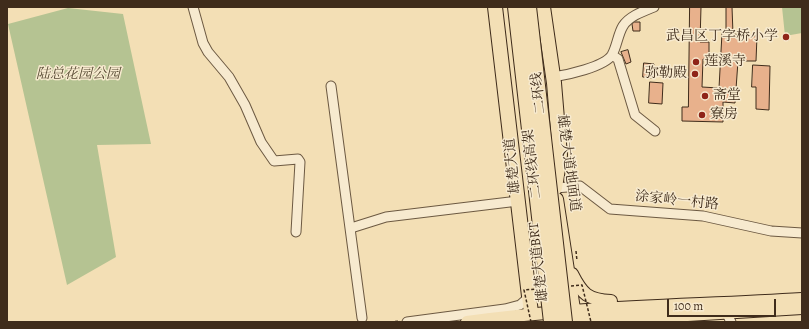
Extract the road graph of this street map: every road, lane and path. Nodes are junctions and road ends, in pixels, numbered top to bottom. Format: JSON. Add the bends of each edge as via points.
{"nodes":[{"id":1,"x":193,"y":7,"type":"edge"},
{"id":2,"x":495,"y":7,"type":"edge"},
{"id":3,"x":512,"y":7,"type":"edge"},
{"id":4,"x":515,"y":7,"type":"edge"},
{"id":5,"x":524,"y":7,"type":"edge"},
{"id":6,"x":530,"y":7,"type":"edge"},
{"id":7,"x":533,"y":7,"type":"edge"},
{"id":8,"x":543,"y":7,"type":"edge"},
{"id":9,"x":654,"y":7,"type":"edge"},
{"id":10,"x":617,"y":58,"type":"junction"},
{"id":11,"x":553,"y":77,"type":"junction"},
{"id":12,"x":331,"y":86,"type":"dead end"},
{"id":13,"x":655,"y":131,"type":"dead end"},
{"id":14,"x":555,"y":188,"type":"junction"},
{"id":15,"x":518,"y":201,"type":"junction"},
{"id":16,"x":351,"y":228,"type":"junction"},
{"id":17,"x":296,"y":232,"type":"dead end"},
{"id":18,"x":802,"y":233,"type":"edge"},
{"id":19,"x":569,"y":269,"type":"junction"},
{"id":20,"x":524,"y":284,"type":"dead end"},
{"id":21,"x":528,"y":293,"type":"junction"},
{"id":22,"x":802,"y":299,"type":"edge"},
{"id":23,"x":624,"y":307,"type":"junction"},
{"id":24,"x":802,"y":308,"type":"edge"},
{"id":25,"x":505,"y":309,"type":"junction"},
{"id":26,"x":574,"y":309,"type":"junction"},
{"id":27,"x":362,"y":318,"type":"dead end"},
{"id":28,"x":545,"y":318,"type":"edge"},
{"id":29,"x":729,"y":318,"type":"edge"},
{"id":30,"x":612,"y":320,"type":"edge"},
{"id":31,"x":407,"y":322,"type":"edge"},
{"id":32,"x":466,"y":322,"type":"edge"},
{"id":33,"x":573,"y":322,"type":"edge"},
{"id":34,"x":576,"y":322,"type":"edge"}],
"edges":[{"from":1,"to":17,"type":"street","via":[[203,43],[229,77],[261,142],[274,161],[298,159],[300,162]]},
{"from":2,"to":15,"type":"highway"},
{"from":3,"to":28,"type":"main road","name":"雄楚大道"},
{"from":4,"to":28,"type":"highway","name":"二环线高架","bridge":true},
{"from":5,"to":28,"type":"street","name":"雄楚大道BRT"},
{"from":6,"to":28,"type":"highway","name":"二环线","bridge":true},
{"from":7,"to":14,"type":"main road","name":"雄楚大道地面道"},
{"from":8,"to":11,"type":"highway"},
{"from":9,"to":10,"type":"street","via":[[636,15],[623,25]]},
{"from":10,"to":11,"type":"street","via":[[567,75]]},
{"from":10,"to":13,"type":"street","via":[[635,115]]},
{"from":11,"to":14,"type":"highway","via":[[560,155]]},
{"from":12,"to":16,"type":"street"},
{"from":14,"to":18,"type":"street","name":"涂家岭一村路","via":[[580,186],[610,209],[703,216],[771,231]]},
{"from":14,"to":19,"type":"main road","name":"雄楚大道地面道"},
{"from":15,"to":16,"type":"street","via":[[386,217]]},
{"from":15,"to":21,"type":"highway"},
{"from":16,"to":27,"type":"street"},
{"from":19,"to":23,"type":"main road","via":[[587,296],[597,300],[617,301]]},
{"from":19,"to":26,"type":"main road","name":"雄楚大道地面道"},
{"from":20,"to":21,"type":"path"},
{"from":21,"to":25,"type":"street","via":[[520,305]]},
{"from":21,"to":28,"type":"highway"},
{"from":21,"to":28,"type":"path","bridge":true},
{"from":22,"to":23,"type":"main road"},
{"from":23,"to":26,"type":"main road"},
{"from":24,"to":29,"type":"main road"},
{"from":25,"to":28,"type":"street"},
{"from":25,"to":31,"type":"street"},
{"from":26,"to":28,"type":"main road"},
{"from":26,"to":34,"type":"main road","name":"雄楚大道地面道"},
{"from":28,"to":32,"type":"main road","via":[[496,318]]},
{"from":29,"to":30,"type":"main road"},
{"from":30,"to":34,"type":"main road"},
{"from":33,"to":34,"type":"main road"}]}
